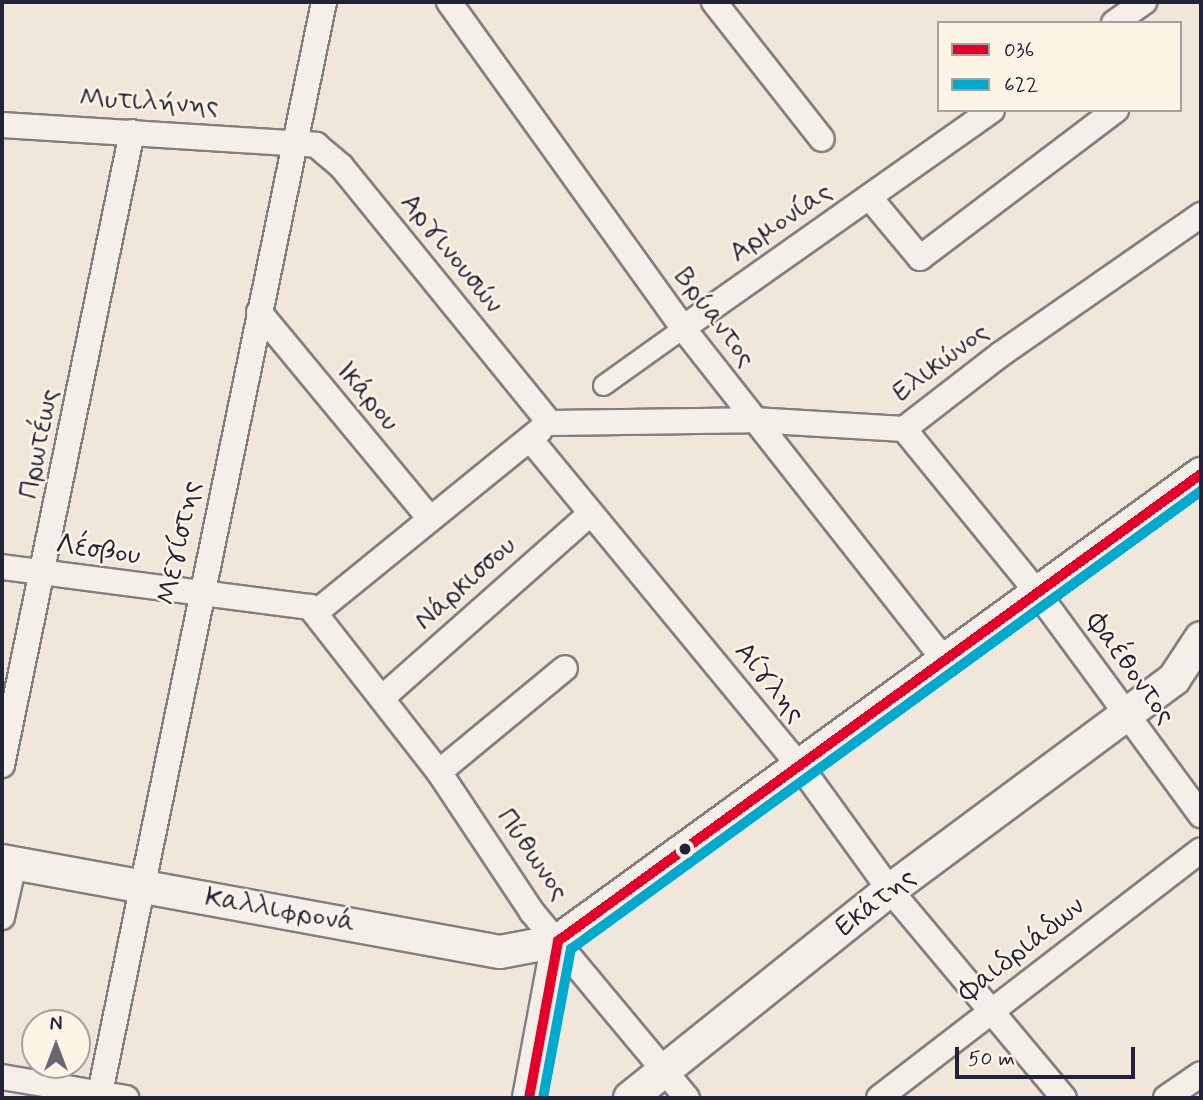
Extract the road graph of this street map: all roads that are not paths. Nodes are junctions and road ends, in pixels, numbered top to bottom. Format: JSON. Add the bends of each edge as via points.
{"nodes":[{"id":1,"x":324,"y":2,"type":"edge"},
{"id":2,"x":449,"y":2,"type":"edge"},
{"id":3,"x":714,"y":2,"type":"edge"},
{"id":4,"x":1144,"y":2,"type":"edge"},
{"id":5,"x":1117,"y":21,"type":"edge"},
{"id":6,"x":989,"y":112,"type":"edge"},
{"id":7,"x":1113,"y":112,"type":"edge"},
{"id":8,"x":2,"y":125,"type":"edge"},
{"id":9,"x":132,"y":132,"type":"junction"},
{"id":10,"x":822,"y":139,"type":"dead end"},
{"id":11,"x":294,"y":140,"type":"junction"},
{"id":12,"x":870,"y":198,"type":"junction"},
{"id":13,"x":1201,"y":215,"type":"edge"},
{"id":14,"x":259,"y":312,"type":"junction"},
{"id":15,"x":683,"y":328,"type":"junction"},
{"id":16,"x":603,"y":385,"type":"dead end"},
{"id":17,"x":753,"y":420,"type":"junction"},
{"id":18,"x":550,"y":423,"type":"junction"},
{"id":19,"x":904,"y":429,"type":"junction"},
{"id":20,"x":530,"y":439,"type":"junction"},
{"id":21,"x":1201,"y":474,"type":"edge"},
{"id":22,"x":591,"y":513,"type":"junction"},
{"id":23,"x":430,"y":519,"type":"junction"},
{"id":24,"x":2,"y":567,"type":"edge"},
{"id":25,"x":44,"y":573,"type":"junction"},
{"id":26,"x":1037,"y":592,"type":"junction"},
{"id":27,"x":200,"y":595,"type":"junction"},
{"id":28,"x":313,"y":610,"type":"junction"},
{"id":29,"x":1201,"y":638,"type":"edge"},
{"id":30,"x":944,"y":660,"type":"junction"},
{"id":31,"x":565,"y":668,"type":"dead end"},
{"id":32,"x":382,"y":698,"type":"junction"},
{"id":33,"x":1128,"y":716,"type":"junction"},
{"id":34,"x":2,"y":762,"type":"edge"},
{"id":35,"x":797,"y":765,"type":"junction"},
{"id":36,"x":439,"y":772,"type":"junction"},
{"id":37,"x":1201,"y":815,"type":"edge"},
{"id":38,"x":1201,"y":850,"type":"edge"},
{"id":39,"x":8,"y":862,"type":"edge"},
{"id":40,"x":140,"y":886,"type":"junction"},
{"id":41,"x":890,"y":890,"type":"junction"},
{"id":42,"x":2,"y":917,"type":"edge"},
{"id":43,"x":558,"y":941,"type":"junction"},
{"id":44,"x":993,"y":1011,"type":"junction"},
{"id":45,"x":663,"y":1071,"type":"junction"},
{"id":46,"x":1201,"y":1074,"type":"edge"},
{"id":47,"x":2,"y":1077,"type":"edge"},
{"id":48,"x":100,"y":1096,"type":"edge"},
{"id":49,"x":126,"y":1098,"type":"edge"},
{"id":50,"x":529,"y":1098,"type":"edge"},
{"id":51,"x":630,"y":1098,"type":"edge"},
{"id":52,"x":687,"y":1098,"type":"edge"},
{"id":53,"x":879,"y":1098,"type":"edge"},
{"id":54,"x":1064,"y":1098,"type":"edge"},
{"id":55,"x":1166,"y":1098,"type":"edge"}],
"edges":[{"from":1,"to":11,"type":"street","name":"Μεγίστης"},
{"from":2,"to":15,"type":"street","name":"Βρύαντος"},
{"from":3,"to":10,"type":"street"},
{"from":4,"to":5,"type":"street"},
{"from":6,"to":12,"type":"street","name":"Αρμονίας"},
{"from":7,"to":12,"type":"street","via":[[920,258]]},
{"from":8,"to":9,"type":"street","name":"Μυτιλήνης"},
{"from":9,"to":11,"type":"street","name":"Μυτιλήνης"},
{"from":9,"to":25,"type":"street","name":"Πρωτέως"},
{"from":11,"to":14,"type":"street","name":"Μεγίστης"},
{"from":11,"to":18,"type":"street","name":"Αργινουσών","via":[[316,145],[341,166]]},
{"from":12,"to":15,"type":"street","name":"Αρμονίας"},
{"from":13,"to":19,"type":"street","name":"Ελικώνος","via":[[1001,354]]},
{"from":14,"to":23,"type":"street","name":"Ικάρου"},
{"from":14,"to":27,"type":"street","name":"Μεγίστης"},
{"from":15,"to":16,"type":"street","name":"Αρμονίας"},
{"from":15,"to":17,"type":"street","name":"Βρύαντος"},
{"from":17,"to":18,"type":"street","name":"Ελικώνος"},
{"from":17,"to":19,"type":"street","name":"Ελικώνος"},
{"from":17,"to":30,"type":"street","name":"Βρύαντος"},
{"from":18,"to":20,"type":"street"},
{"from":19,"to":26,"type":"street","name":"Φαέθοντος"},
{"from":20,"to":22,"type":"street","name":"Αίγλης"},
{"from":20,"to":23,"type":"street"},
{"from":21,"to":26,"type":"street"},
{"from":22,"to":32,"type":"street","name":"Νάρκισσου"},
{"from":22,"to":35,"type":"street","name":"Αίγλης"},
{"from":23,"to":28,"type":"street"},
{"from":24,"to":25,"type":"street","name":"Λέσβου"},
{"from":25,"to":27,"type":"street","name":"Λέσβου"},
{"from":25,"to":34,"type":"street","name":"Πρωτέως"},
{"from":26,"to":30,"type":"street"},
{"from":26,"to":33,"type":"street","name":"Φαέθοντος"},
{"from":27,"to":28,"type":"street","name":"Λέσβου"},
{"from":27,"to":40,"type":"street","name":"Μεγίστης"},
{"from":28,"to":32,"type":"street","name":"Πύθωνος"},
{"from":29,"to":33,"type":"street","name":"Εκάτης","via":[[1174,679]]},
{"from":30,"to":35,"type":"street"},
{"from":31,"to":36,"type":"street"},
{"from":32,"to":36,"type":"street","name":"Πύθωνος"},
{"from":33,"to":37,"type":"street","name":"Φαέθοντος"},
{"from":33,"to":41,"type":"street","name":"Εκάτης"},
{"from":35,"to":41,"type":"street","name":"Αίγλης"},
{"from":35,"to":43,"type":"street"},
{"from":36,"to":43,"type":"street","name":"Πύθωνος","via":[[532,912]]},
{"from":38,"to":44,"type":"street","name":"Φαιδριάδων"},
{"from":39,"to":40,"type":"street","name":"Καλλιφρονά"},
{"from":39,"to":42,"type":"street"},
{"from":40,"to":43,"type":"street","name":"Καλλιφρονά","via":[[500,952]]},
{"from":40,"to":48,"type":"street","name":"Μεγίστης"},
{"from":41,"to":44,"type":"street","name":"Αίγλης"},
{"from":41,"to":45,"type":"street","name":"Εκάτης"},
{"from":43,"to":45,"type":"street","name":"Πύθωνος"},
{"from":43,"to":50,"type":"street"},
{"from":44,"to":53,"type":"street","name":"Φαιδριάδων"},
{"from":44,"to":54,"type":"street","name":"Αίγλης"},
{"from":45,"to":51,"type":"street","name":"Εκάτης"},
{"from":45,"to":52,"type":"street","name":"Πύθωνος"},
{"from":46,"to":55,"type":"street"},
{"from":47,"to":48,"type":"street"},
{"from":48,"to":49,"type":"street"}]}
